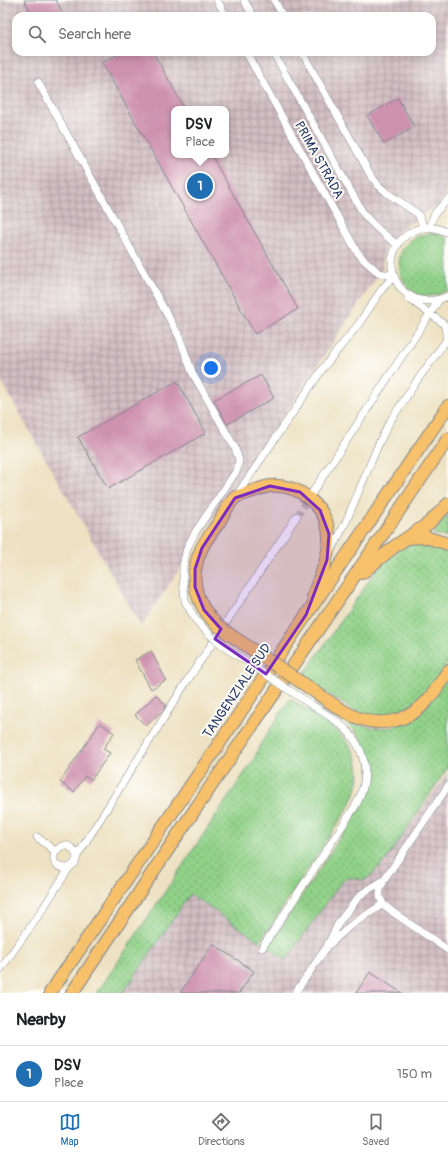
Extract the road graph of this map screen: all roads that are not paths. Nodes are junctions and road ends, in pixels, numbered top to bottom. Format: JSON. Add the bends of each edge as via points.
{"nodes":[{"id":1,"x":217,"y":0,"type":"edge"},
{"id":2,"x":244,"y":0,"type":"edge"},
{"id":3,"x":274,"y":0,"type":"edge"},
{"id":4,"x":224,"y":12,"type":"edge"},
{"id":5,"x":251,"y":12,"type":"edge"},
{"id":6,"x":281,"y":12,"type":"edge"},
{"id":7,"x":248,"y":56,"type":"edge"},
{"id":8,"x":275,"y":56,"type":"edge"},
{"id":9,"x":304,"y":56,"type":"edge"},
{"id":10,"x":38,"y":82,"type":"dead end"},
{"id":11,"x":448,"y":198,"type":"edge"},
{"id":12,"x":426,"y":228,"type":"junction"},
{"id":13,"x":448,"y":233,"type":"edge"},
{"id":14,"x":398,"y":244,"type":"junction"},
{"id":15,"x":391,"y":279,"type":"junction"},
{"id":16,"x":398,"y":285,"type":"junction"},
{"id":17,"x":448,"y":296,"type":"edge"},
{"id":18,"x":411,"y":300,"type":"junction"},
{"id":19,"x":439,"y":300,"type":"junction"},
{"id":20,"x":429,"y":314,"type":"junction"},
{"id":21,"x":447,"y":339,"type":"edge"},
{"id":22,"x":448,"y":406,"type":"edge"},
{"id":23,"x":448,"y":440,"type":"edge"},
{"id":24,"x":312,"y":493,"type":"tunnel mouth"},
{"id":25,"x":235,"y":498,"type":"junction"},
{"id":26,"x":448,"y":504,"type":"edge"},
{"id":27,"x":297,"y":516,"type":"tunnel mouth"},
{"id":28,"x":407,"y":538,"type":"junction"},
{"id":29,"x":448,"y":544,"type":"edge"},
{"id":30,"x":327,"y":560,"type":"junction"},
{"id":31,"x":349,"y":585,"type":"junction"},
{"id":32,"x":306,"y":614,"type":"junction"},
{"id":33,"x":448,"y":671,"type":"edge"},
{"id":34,"x":448,"y":786,"type":"edge"},
{"id":35,"x":37,"y":837,"type":"dead end"},
{"id":36,"x":55,"y":851,"type":"junction"},
{"id":37,"x":77,"y":856,"type":"junction"},
{"id":38,"x":69,"y":868,"type":"junction"},
{"id":39,"x":386,"y":879,"type":"junction"},
{"id":40,"x":383,"y":904,"type":"junction"},
{"id":41,"x":262,"y":948,"type":"dead end"},
{"id":42,"x":326,"y":948,"type":"junction"},
{"id":43,"x":448,"y":950,"type":"edge"},
{"id":44,"x":0,"y":970,"type":"edge"},
{"id":45,"x":50,"y":993,"type":"edge"},
{"id":46,"x":72,"y":993,"type":"edge"},
{"id":47,"x":295,"y":993,"type":"edge"}],
"edges":[{"from":1,"to":4,"type":"street"},
{"from":2,"to":5,"type":"street"},
{"from":3,"to":6,"type":"street"},
{"from":7,"to":15,"type":"street","name":"PRIMA STRADA","via":[[356,250],[379,273]]},
{"from":8,"to":14,"type":"street","name":"PRIMA STRADA","via":[[363,213],[384,236]]},
{"from":9,"to":12,"type":"street","via":[[370,174],[387,193],[418,214]]},
{"from":10,"to":41,"type":"street","bridge":true,"via":[[179,336],[192,372],[235,448],[239,460],[237,470],[196,531],[188,548],[182,578],[185,601],[195,619],[221,645],[340,724],[357,744],[363,757],[364,785],[356,805]]},
{"from":11,"to":12,"type":"street"},
{"from":12,"to":13,"type":"street"},
{"from":12,"to":14,"type":"street","via":[[409,233]]},
{"from":14,"to":15,"type":"street","via":[[392,260]]},
{"from":15,"to":16,"type":"street"},
{"from":15,"to":18,"type":"street","name":"PRIMA STRADA"},
{"from":15,"to":25,"type":"street","via":[[323,368]]},
{"from":16,"to":18,"type":"street"},
{"from":16,"to":19,"type":"street","via":[[413,298]]},
{"from":17,"to":19,"type":"street"},
{"from":18,"to":20,"type":"street"},
{"from":19,"to":20,"type":"street"},
{"from":20,"to":21,"type":"street","via":[[444,324]]},
{"from":20,"to":24,"type":"street"},
{"from":21,"to":30,"type":"street","via":[[389,424]]},
{"from":22,"to":32,"type":"highway","name":"TANGENZIALE SUD"},
{"from":23,"to":31,"type":"highway"},
{"from":25,"to":30,"type":"highway","via":[[270,486],[281,486],[308,497],[326,520],[329,534]]},
{"from":25,"to":33,"type":"highway","bridge":true,"via":[[202,548],[195,569],[195,587],[200,603],[217,624],[308,687],[354,717],[363,720],[383,723],[410,715],[427,701]]},
{"from":26,"to":28,"type":"highway","via":[[429,523]]},
{"from":27,"to":37,"type":"street","via":[[187,681]]},
{"from":28,"to":29,"type":"highway","via":[[425,538]]},
{"from":28,"to":31,"type":"highway"},
{"from":30,"to":32,"type":"highway"},
{"from":31,"to":46,"type":"highway"},
{"from":32,"to":45,"type":"highway","name":"TANGENZIALE SUD"},
{"from":34,"to":39,"type":"street"},
{"from":35,"to":36,"type":"street"},
{"from":36,"to":37,"type":"street","via":[[61,846],[68,846],[74,849]]},
{"from":36,"to":38,"type":"street","via":[[54,861],[57,865]]},
{"from":37,"to":38,"type":"street","via":[[75,863]]},
{"from":38,"to":44,"type":"street"},
{"from":39,"to":40,"type":"street","via":[[380,889]]},
{"from":39,"to":42,"type":"street","via":[[357,899],[339,922]]},
{"from":40,"to":42,"type":"street","via":[[350,926]]},
{"from":40,"to":43,"type":"street"},
{"from":42,"to":47,"type":"street"}]}
